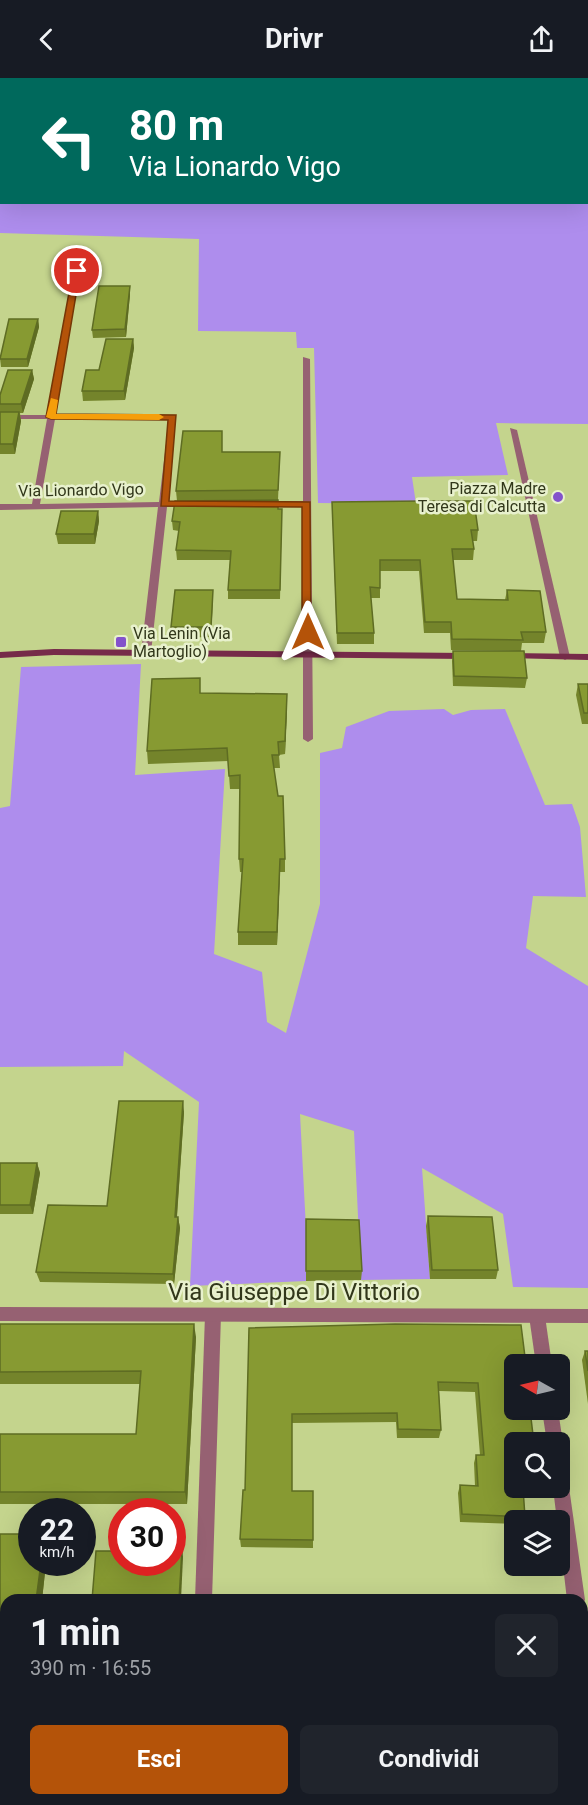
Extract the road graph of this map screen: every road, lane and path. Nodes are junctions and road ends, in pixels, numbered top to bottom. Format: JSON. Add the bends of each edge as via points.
{"nodes":[{"id":1,"x":80,"y":250,"type":"dead end"},
{"id":2,"x":306,"y":359,"type":"dead end"},
{"id":3,"x":0,"y":417,"type":"edge"},
{"id":4,"x":51,"y":417,"type":"junction"},
{"id":5,"x":513,"y":430,"type":"dead end"},
{"id":6,"x":164,"y":504,"type":"junction"},
{"id":7,"x":200,"y":504,"type":"edge"},
{"id":8,"x":247,"y":504,"type":"edge"},
{"id":9,"x":307,"y":504,"type":"junction"},
{"id":10,"x":36,"y":505,"type":"junction"},
{"id":11,"x":0,"y":507,"type":"edge"},
{"id":12,"x":146,"y":653,"type":"junction"},
{"id":13,"x":308,"y":653,"type":"junction"},
{"id":14,"x":0,"y":655,"type":"edge"},
{"id":15,"x":483,"y":656,"type":"edge"},
{"id":16,"x":495,"y":656,"type":"edge"},
{"id":17,"x":565,"y":657,"type":"junction"},
{"id":18,"x":588,"y":657,"type":"edge"},
{"id":19,"x":308,"y":739,"type":"dead end"},
{"id":20,"x":0,"y":1314,"type":"edge"},
{"id":21,"x":213,"y":1315,"type":"junction"},
{"id":22,"x":537,"y":1316,"type":"junction"},
{"id":23,"x":588,"y":1316,"type":"edge"},
{"id":24,"x":542,"y":1354,"type":"edge"},
{"id":25,"x":562,"y":1498,"type":"edge"},
{"id":26,"x":203,"y":1594,"type":"edge"},
{"id":27,"x":575,"y":1594,"type":"edge"}],
"edges":[{"from":1,"to":4,"type":"street"},
{"from":2,"to":9,"type":"street"},
{"from":3,"to":4,"type":"street"},
{"from":4,"to":6,"type":"street","via":[[173,417]]},
{"from":4,"to":10,"type":"street"},
{"from":5,"to":17,"type":"street"},
{"from":6,"to":7,"type":"street","name":"Via Lionardo Vigo"},
{"from":6,"to":10,"type":"street","name":"Via Lionardo Vigo"},
{"from":6,"to":12,"type":"street"},
{"from":8,"to":9,"type":"street"},
{"from":9,"to":13,"type":"street"},
{"from":10,"to":11,"type":"street","name":"Via Lionardo Vigo"},
{"from":12,"to":13,"type":"main road"},
{"from":12,"to":14,"type":"main road"},
{"from":13,"to":15,"type":"main road"},
{"from":13,"to":19,"type":"street"},
{"from":16,"to":17,"type":"main road"},
{"from":17,"to":18,"type":"main road"},
{"from":20,"to":21,"type":"street","name":"Via Giuseppe Di Vittorio"},
{"from":21,"to":22,"type":"street","name":"Via Giuseppe Di Vittorio"},
{"from":21,"to":26,"type":"street"},
{"from":22,"to":23,"type":"street","name":"Via Giuseppe Di Vittorio"},
{"from":22,"to":24,"type":"street"},
{"from":25,"to":27,"type":"street"}]}
